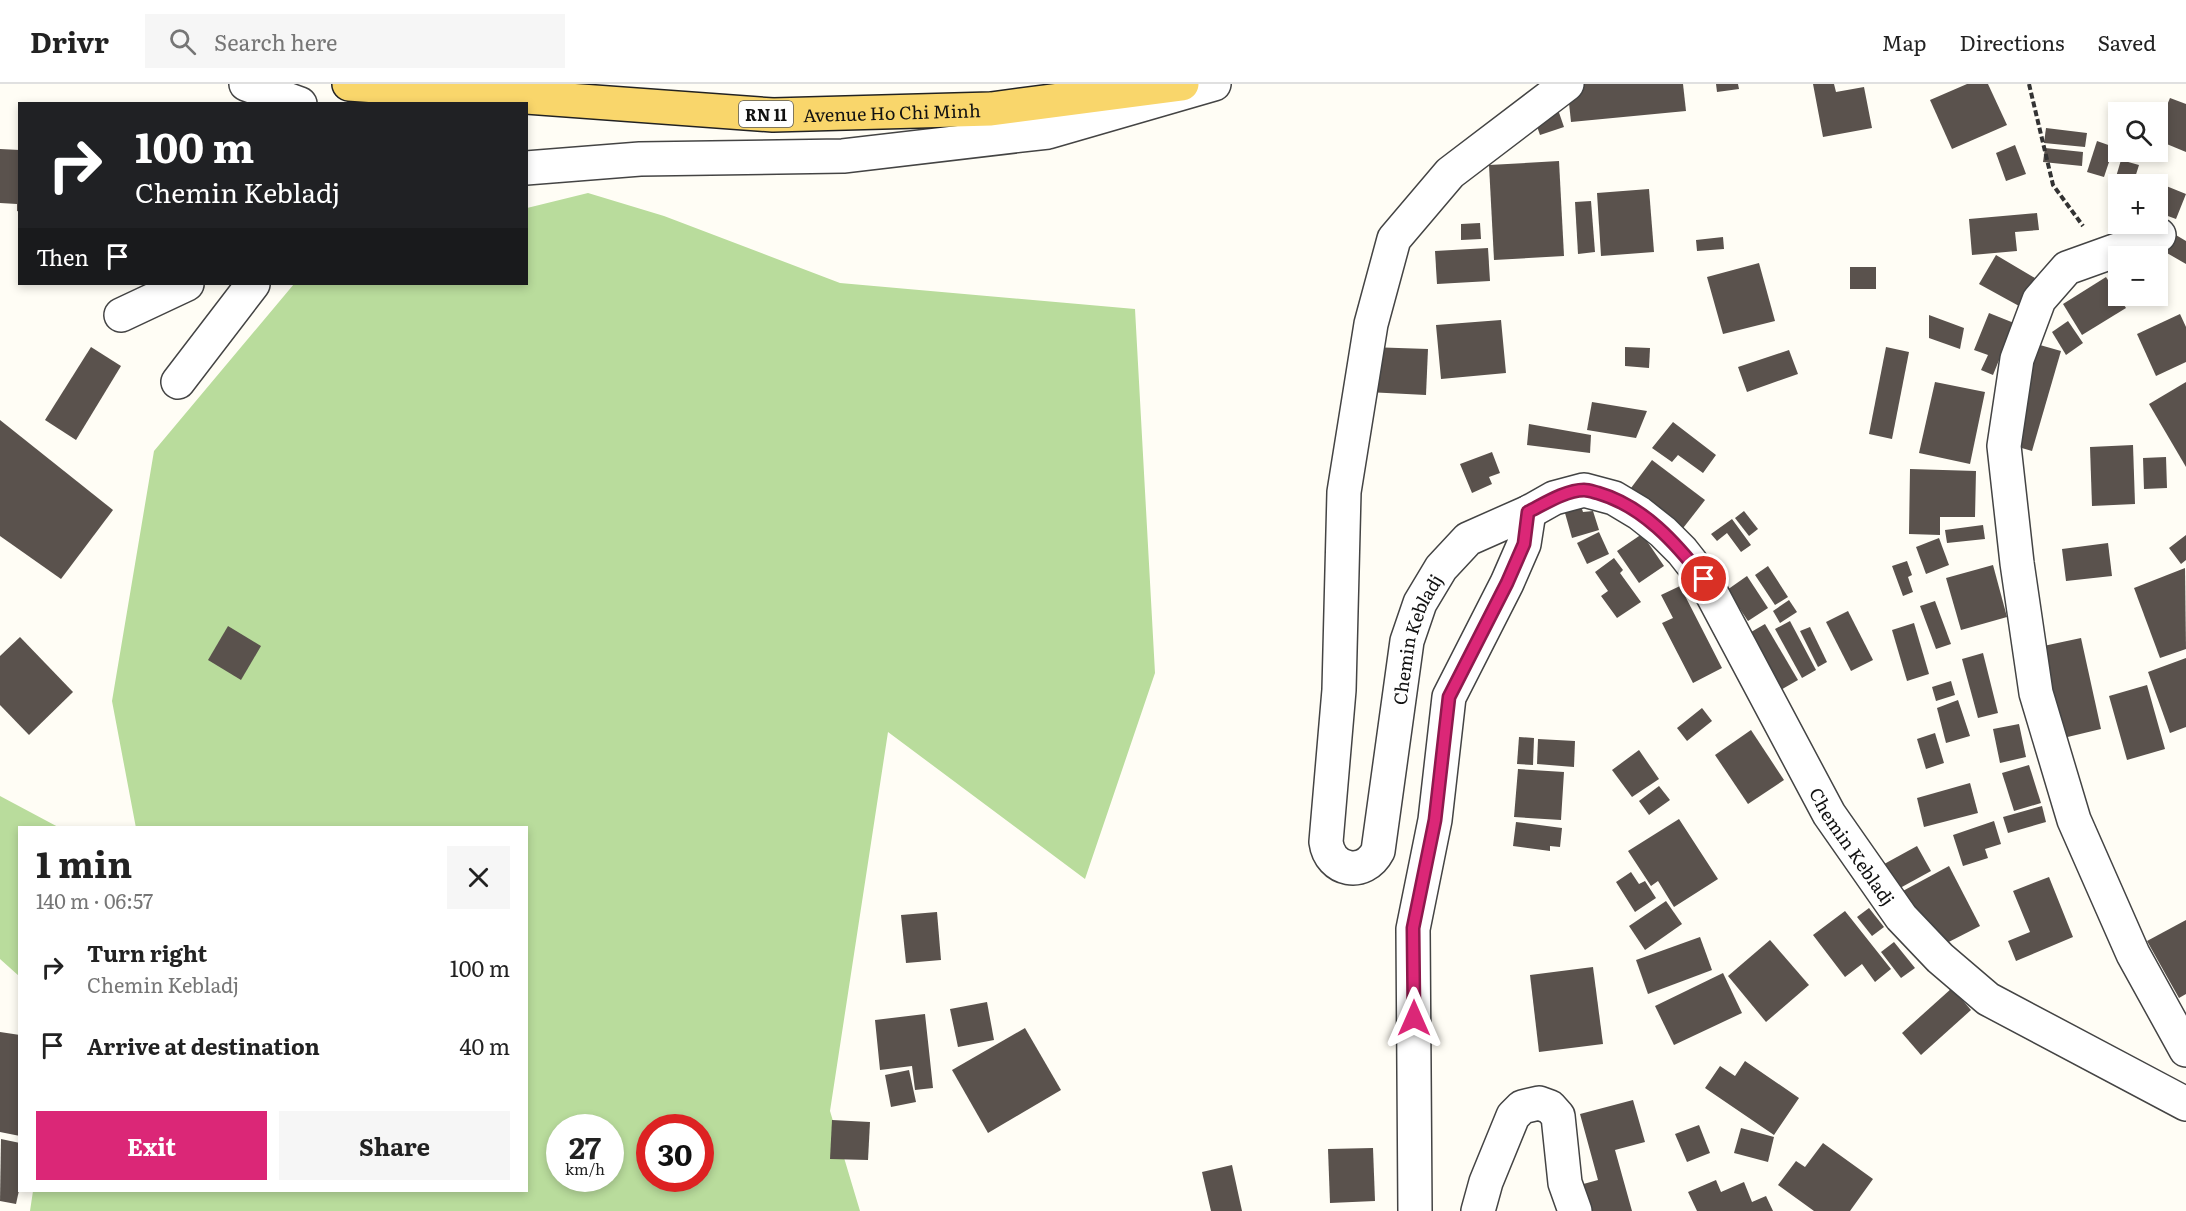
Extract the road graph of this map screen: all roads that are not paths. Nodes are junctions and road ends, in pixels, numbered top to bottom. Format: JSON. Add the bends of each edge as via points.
{"nodes":[{"id":1,"x":246,"y":84,"type":"edge"},
{"id":2,"x":349,"y":84,"type":"edge"},
{"id":3,"x":1182,"y":84,"type":"edge"},
{"id":4,"x":1214,"y":84,"type":"edge"},
{"id":5,"x":1567,"y":84,"type":"edge"},
{"id":6,"x":404,"y":86,"type":"edge"},
{"id":7,"x":295,"y":102,"type":"edge"},
{"id":8,"x":528,"y":168,"type":"edge"},
{"id":9,"x":2159,"y":235,"type":"dead end"},
{"id":10,"x":185,"y":285,"type":"edge"},
{"id":11,"x":252,"y":285,"type":"edge"},
{"id":12,"x":121,"y":315,"type":"dead end"},
{"id":13,"x":178,"y":382,"type":"dead end"},
{"id":14,"x":1528,"y":512,"type":"junction"},
{"id":15,"x":2186,"y":1050,"type":"edge"},
{"id":16,"x":2186,"y":1104,"type":"edge"},
{"id":17,"x":1414,"y":1211,"type":"edge"},
{"id":18,"x":1478,"y":1211,"type":"edge"},
{"id":19,"x":1575,"y":1211,"type":"edge"}],
"edges":[{"from":1,"to":7,"type":"street"},
{"from":2,"to":6,"type":"main road","name":"Avenue Ho Chi Minh","number":"RN 11"},
{"from":3,"to":6,"type":"main road","name":"Avenue Ho Chi Minh","number":"RN 11","via":[[992,108],[773,115]]},
{"from":4,"to":8,"type":"street","via":[[1048,132],[843,156],[640,159]]},
{"from":5,"to":14,"type":"street","name":"Chemin Kebladj","via":[[1450,173],[1394,239],[1371,324],[1344,492],[1339,690],[1326,842],[1332,859],[1342,866],[1360,867],[1378,851],[1407,641],[1420,603],[1441,568],[1468,539]]},
{"from":9,"to":15,"type":"street","via":[[2067,268],[2039,300],[2017,359],[2004,446],[2034,682],[2045,725],[2074,820],[2133,954]]},
{"from":10,"to":12,"type":"street"},
{"from":11,"to":13,"type":"street"},
{"from":14,"to":16,"type":"street","name":"Chemin Kebladj","via":[[1554,498],[1584,490],[1614,498],[1663,532],[1704,579],[1828,814],[1900,917],[1988,999]]},
{"from":14,"to":17,"type":"street","via":[[1524,544],[1449,697],[1435,820],[1413,928]]},
{"from":18,"to":19,"type":"street","via":[[1514,1116],[1522,1107],[1539,1103],[1558,1116],[1565,1183]]}]}
